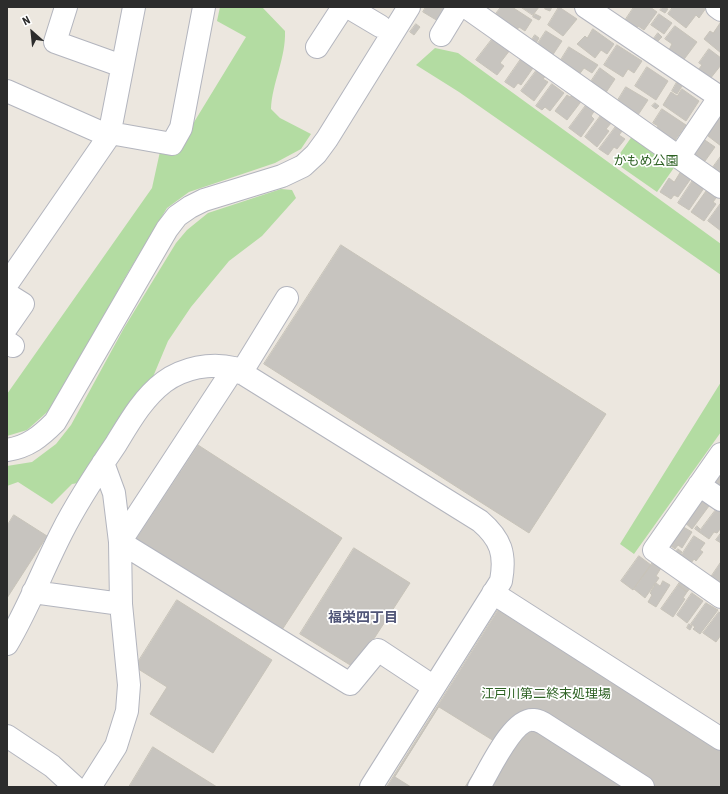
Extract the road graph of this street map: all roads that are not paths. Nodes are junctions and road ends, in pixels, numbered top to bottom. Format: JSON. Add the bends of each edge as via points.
{"nodes":[{"id":1,"x":66,"y":7,"type":"edge"},
{"id":2,"x":134,"y":7,"type":"edge"},
{"id":3,"x":204,"y":7,"type":"edge"},
{"id":4,"x":343,"y":7,"type":"edge"},
{"id":5,"x":348,"y":7,"type":"edge"},
{"id":6,"x":409,"y":7,"type":"edge"},
{"id":7,"x":458,"y":7,"type":"edge"},
{"id":8,"x":466,"y":7,"type":"edge"},
{"id":9,"x":586,"y":7,"type":"edge"},
{"id":10,"x":718,"y":7,"type":"edge"},
{"id":11,"x":721,"y":10,"type":"edge"},
{"id":12,"x":380,"y":26,"type":"dead end"},
{"id":13,"x":441,"y":35,"type":"dead end"},
{"id":14,"x":317,"y":47,"type":"dead end"},
{"id":15,"x":122,"y":66,"type":"junction"},
{"id":16,"x":7,"y":91,"type":"edge"},
{"id":17,"x":720,"y":96,"type":"edge"},
{"id":18,"x":109,"y":134,"type":"junction"},
{"id":19,"x":679,"y":157,"type":"junction"},
{"id":20,"x":721,"y":186,"type":"edge"},
{"id":21,"x":7,"y":284,"type":"edge"},
{"id":22,"x":7,"y":294,"type":"edge"},
{"id":23,"x":287,"y":298,"type":"dead end"},
{"id":24,"x":9,"y":338,"type":"edge"},
{"id":25,"x":237,"y":371,"type":"junction"},
{"id":26,"x":7,"y":450,"type":"edge"},
{"id":27,"x":721,"y":454,"type":"edge"},
{"id":28,"x":103,"y":464,"type":"junction"},
{"id":29,"x":699,"y":485,"type":"junction"},
{"id":30,"x":721,"y":500,"type":"edge"},
{"id":31,"x":120,"y":542,"type":"junction"},
{"id":32,"x":33,"y":592,"type":"junction"},
{"id":33,"x":493,"y":593,"type":"junction"},
{"id":34,"x":721,"y":597,"type":"edge"},
{"id":35,"x":121,"y":604,"type":"junction"},
{"id":36,"x":7,"y":644,"type":"edge"},
{"id":37,"x":434,"y":686,"type":"junction"},
{"id":38,"x":7,"y":736,"type":"edge"},
{"id":39,"x":721,"y":739,"type":"edge"},
{"id":40,"x":75,"y":787,"type":"edge"},
{"id":41,"x":90,"y":787,"type":"edge"},
{"id":42,"x":371,"y":787,"type":"edge"},
{"id":43,"x":479,"y":787,"type":"edge"},
{"id":44,"x":643,"y":787,"type":"edge"}],
"edges":[{"from":1,"to":15,"type":"street","via":[[55,42]]},
{"from":2,"to":15,"type":"street"},
{"from":3,"to":18,"type":"street","via":[[181,128],[172,144]]},
{"from":4,"to":14,"type":"street"},
{"from":5,"to":12,"type":"street"},
{"from":6,"to":26,"type":"street","via":[[327,139],[303,166],[282,176],[204,200],[177,216],[55,422],[41,436],[25,446]]},
{"from":7,"to":13,"type":"street"},
{"from":8,"to":19,"type":"street"},
{"from":9,"to":17,"type":"street"},
{"from":10,"to":11,"type":"street"},
{"from":15,"to":18,"type":"street"},
{"from":16,"to":18,"type":"street"},
{"from":17,"to":19,"type":"street"},
{"from":18,"to":21,"type":"street"},
{"from":19,"to":20,"type":"street"},
{"from":22,"to":24,"type":"street","via":[[22,304]]},
{"from":23,"to":25,"type":"street"},
{"from":25,"to":28,"type":"street","via":[[224,365],[200,366],[165,381],[142,403]]},
{"from":25,"to":31,"type":"street"},
{"from":25,"to":33,"type":"street","via":[[480,521],[491,531],[501,547],[504,565],[501,581]]},
{"from":27,"to":29,"type":"street"},
{"from":28,"to":31,"type":"street","via":[[114,492]]},
{"from":28,"to":32,"type":"street","via":[[63,530]]},
{"from":29,"to":30,"type":"street"},
{"from":29,"to":34,"type":"street","via":[[654,550]]},
{"from":31,"to":35,"type":"street"},
{"from":31,"to":37,"type":"street","via":[[350,684],[378,650]]},
{"from":32,"to":35,"type":"street"},
{"from":32,"to":36,"type":"street"},
{"from":33,"to":37,"type":"street"},
{"from":33,"to":39,"type":"street"},
{"from":35,"to":41,"type":"street","via":[[129,686],[127,711],[116,746]]},
{"from":37,"to":42,"type":"street"},
{"from":38,"to":40,"type":"street","via":[[52,766]]},
{"from":43,"to":44,"type":"street","via":[[514,730],[534,720],[543,723]]}]}
